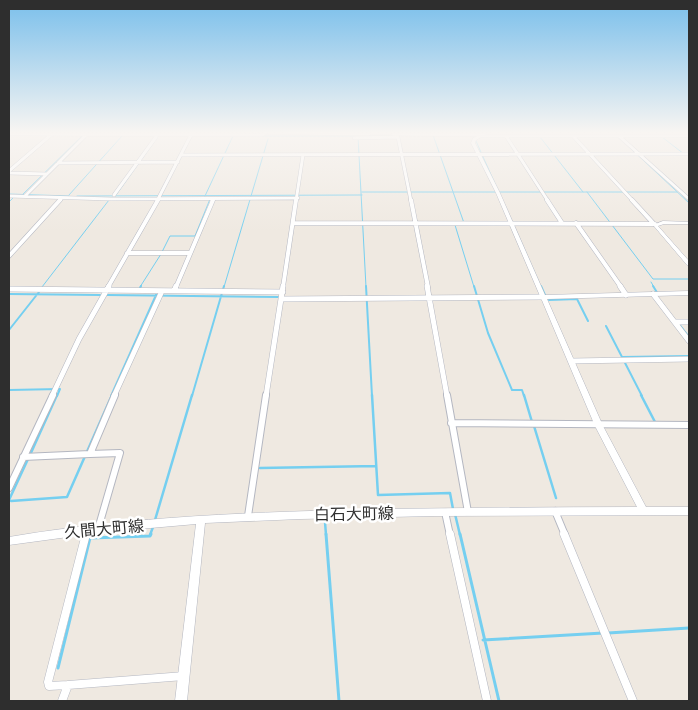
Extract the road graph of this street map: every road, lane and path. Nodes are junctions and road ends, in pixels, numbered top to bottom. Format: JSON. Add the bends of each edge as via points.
{"nodes":[{"id":1,"x":54,"y":166,"type":"edge"},
{"id":2,"x":136,"y":166,"type":"edge"},
{"id":3,"x":176,"y":166,"type":"edge"},
{"id":4,"x":302,"y":166,"type":"edge"},
{"id":5,"x":404,"y":166,"type":"edge"},
{"id":6,"x":486,"y":166,"type":"edge"},
{"id":7,"x":526,"y":166,"type":"edge"},
{"id":8,"x":601,"y":166,"type":"edge"},
{"id":9,"x":652,"y":166,"type":"edge"},
{"id":10,"x":9,"y":172,"type":"edge"},
{"id":11,"x":45,"y":174,"type":"junction"},
{"id":12,"x":26,"y":195,"type":"junction"},
{"id":13,"x":12,"y":197,"type":"edge"},
{"id":14,"x":298,"y":197,"type":"junction"},
{"id":15,"x":62,"y":198,"type":"junction"},
{"id":16,"x":111,"y":198,"type":"junction"},
{"id":17,"x":159,"y":198,"type":"junction"},
{"id":18,"x":211,"y":199,"type":"junction"},
{"id":19,"x":689,"y":199,"type":"edge"},
{"id":20,"x":294,"y":223,"type":"junction"},
{"id":21,"x":416,"y":223,"type":"junction"},
{"id":22,"x":513,"y":223,"type":"junction"},
{"id":23,"x":562,"y":223,"type":"junction"},
{"id":24,"x":576,"y":223,"type":"junction"},
{"id":25,"x":689,"y":223,"type":"edge"},
{"id":26,"x":655,"y":224,"type":"junction"},
{"id":27,"x":127,"y":253,"type":"junction"},
{"id":28,"x":190,"y":253,"type":"junction"},
{"id":29,"x":9,"y":256,"type":"edge"},
{"id":30,"x":689,"y":264,"type":"edge"},
{"id":31,"x":9,"y":289,"type":"edge"},
{"id":32,"x":106,"y":290,"type":"junction"},
{"id":33,"x":174,"y":291,"type":"junction"},
{"id":34,"x":160,"y":294,"type":"junction"},
{"id":35,"x":656,"y":294,"type":"junction"},
{"id":36,"x":689,"y":294,"type":"edge"},
{"id":37,"x":626,"y":295,"type":"junction"},
{"id":38,"x":282,"y":296,"type":"junction"},
{"id":39,"x":542,"y":297,"type":"junction"},
{"id":40,"x":429,"y":299,"type":"junction"},
{"id":41,"x":677,"y":322,"type":"junction"},
{"id":42,"x":689,"y":322,"type":"edge"},
{"id":43,"x":689,"y":340,"type":"edge"},
{"id":44,"x":689,"y":359,"type":"edge"},
{"id":45,"x":572,"y":361,"type":"junction"},
{"id":46,"x":451,"y":423,"type":"junction"},
{"id":47,"x":689,"y":425,"type":"edge"},
{"id":48,"x":599,"y":426,"type":"junction"},
{"id":49,"x":87,"y":454,"type":"junction"},
{"id":50,"x":27,"y":457,"type":"junction"},
{"id":51,"x":9,"y":488,"type":"edge"},
{"id":52,"x":643,"y":510,"type":"junction"},
{"id":53,"x":555,"y":511,"type":"junction"},
{"id":54,"x":689,"y":511,"type":"edge"},
{"id":55,"x":451,"y":512,"type":"junction"},
{"id":56,"x":468,"y":512,"type":"junction"},
{"id":57,"x":248,"y":516,"type":"junction"},
{"id":58,"x":200,"y":521,"type":"junction"},
{"id":59,"x":98,"y":529,"type":"junction"},
{"id":60,"x":87,"y":531,"type":"junction"},
{"id":61,"x":9,"y":541,"type":"edge"},
{"id":62,"x":184,"y":676,"type":"junction"},
{"id":63,"x":68,"y":685,"type":"junction"},
{"id":64,"x":62,"y":701,"type":"edge"},
{"id":65,"x":181,"y":701,"type":"edge"},
{"id":66,"x":487,"y":701,"type":"edge"},
{"id":67,"x":633,"y":701,"type":"edge"}],
"edges":[{"from":1,"to":11,"type":"street"},
{"from":2,"to":16,"type":"street"},
{"from":3,"to":17,"type":"street"},
{"from":4,"to":14,"type":"street"},
{"from":5,"to":21,"type":"street"},
{"from":6,"to":22,"type":"street"},
{"from":7,"to":23,"type":"street"},
{"from":8,"to":26,"type":"street"},
{"from":9,"to":19,"type":"street"},
{"from":10,"to":11,"type":"street"},
{"from":11,"to":12,"type":"street"},
{"from":12,"to":13,"type":"street"},
{"from":12,"to":15,"type":"street"},
{"from":14,"to":18,"type":"street"},
{"from":14,"to":20,"type":"street"},
{"from":15,"to":16,"type":"street"},
{"from":15,"to":29,"type":"street"},
{"from":16,"to":17,"type":"street"},
{"from":17,"to":18,"type":"street"},
{"from":17,"to":27,"type":"street"},
{"from":18,"to":28,"type":"street"},
{"from":20,"to":21,"type":"street"},
{"from":20,"to":38,"type":"street"},
{"from":21,"to":22,"type":"street"},
{"from":21,"to":40,"type":"street"},
{"from":22,"to":23,"type":"street"},
{"from":22,"to":39,"type":"street"},
{"from":23,"to":24,"type":"street"},
{"from":24,"to":26,"type":"street"},
{"from":24,"to":37,"type":"street"},
{"from":25,"to":26,"type":"street"},
{"from":26,"to":30,"type":"street"},
{"from":27,"to":28,"type":"street"},
{"from":27,"to":32,"type":"street"},
{"from":28,"to":33,"type":"street"},
{"from":31,"to":32,"type":"street"},
{"from":32,"to":34,"type":"street"},
{"from":32,"to":50,"type":"street","via":[[55,389]]},
{"from":33,"to":34,"type":"street"},
{"from":33,"to":38,"type":"street"},
{"from":34,"to":49,"type":"street"},
{"from":35,"to":36,"type":"street"},
{"from":35,"to":37,"type":"street"},
{"from":35,"to":41,"type":"street"},
{"from":37,"to":39,"type":"street"},
{"from":38,"to":40,"type":"street"},
{"from":38,"to":57,"type":"street"},
{"from":39,"to":40,"type":"street"},
{"from":39,"to":45,"type":"street"},
{"from":40,"to":46,"type":"street"},
{"from":41,"to":42,"type":"street"},
{"from":41,"to":43,"type":"street"},
{"from":44,"to":45,"type":"street"},
{"from":45,"to":48,"type":"street"},
{"from":46,"to":48,"type":"street"},
{"from":46,"to":56,"type":"street"},
{"from":47,"to":48,"type":"street"},
{"from":48,"to":52,"type":"street"},
{"from":49,"to":50,"type":"street"},
{"from":49,"to":59,"type":"street","via":[[120,454]]},
{"from":50,"to":51,"type":"street"},
{"from":52,"to":53,"type":"street","name":"白石大町線"},
{"from":52,"to":54,"type":"street","name":"白石大町線"},
{"from":53,"to":56,"type":"street","name":"白石大町線"},
{"from":53,"to":67,"type":"street"},
{"from":55,"to":56,"type":"street","name":"白石大町線"},
{"from":55,"to":57,"type":"street","name":"白石大町線"},
{"from":55,"to":66,"type":"street"},
{"from":57,"to":58,"type":"street","name":"白石大町線"},
{"from":58,"to":59,"type":"street","name":"久間大町線"},
{"from":58,"to":62,"type":"street"},
{"from":59,"to":60,"type":"street","name":"久間大町線"},
{"from":60,"to":61,"type":"street","name":"久間大町線"},
{"from":60,"to":63,"type":"street","via":[[48,682],[53,686]]},
{"from":62,"to":63,"type":"street"},
{"from":62,"to":65,"type":"street"},
{"from":63,"to":64,"type":"street"}]}
